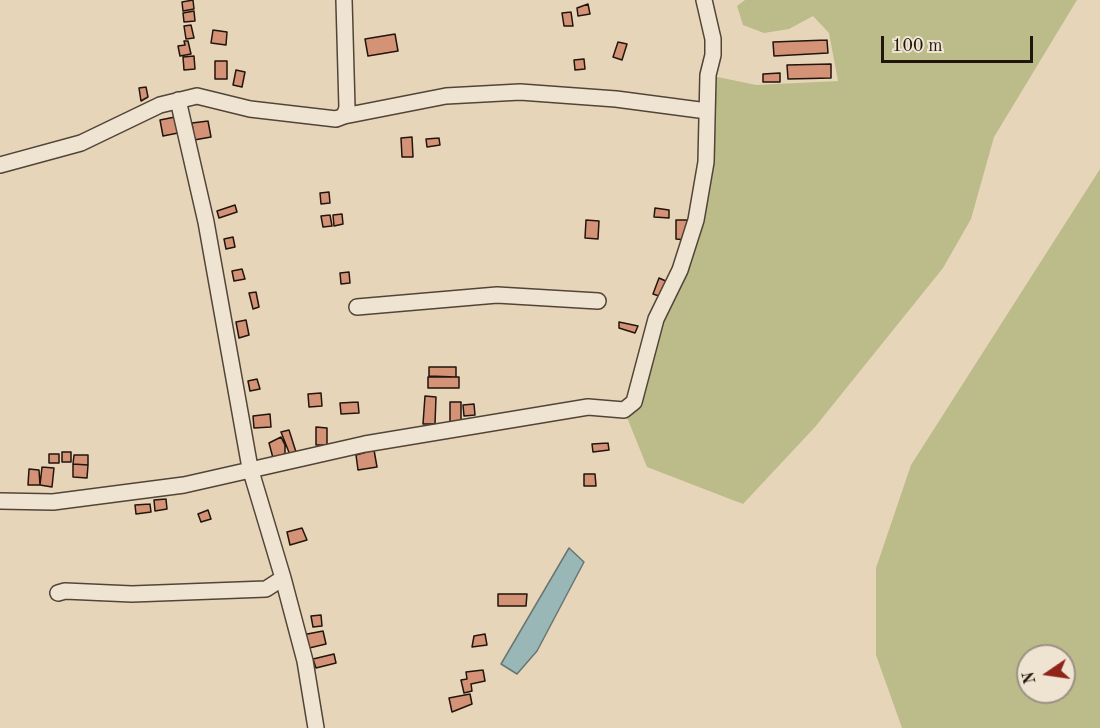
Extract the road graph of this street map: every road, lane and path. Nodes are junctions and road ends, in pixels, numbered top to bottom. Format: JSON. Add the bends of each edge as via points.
{"nodes":[{"id":1,"x":344,"y":0,"type":"edge"},
{"id":2,"x":704,"y":0,"type":"edge"},
{"id":3,"x":178,"y":100,"type":"junction"},
{"id":4,"x":707,"y":111,"type":"junction"},
{"id":5,"x":344,"y":116,"type":"junction"},
{"id":6,"x":0,"y":165,"type":"edge"},
{"id":7,"x":598,"y":301,"type":"dead end"},
{"id":8,"x":357,"y":307,"type":"dead end"},
{"id":9,"x":250,"y":468,"type":"junction"},
{"id":10,"x":0,"y":501,"type":"edge"},
{"id":11,"x":284,"y":578,"type":"junction"},
{"id":12,"x":58,"y":593,"type":"dead end"},
{"id":13,"x":316,"y":728,"type":"edge"}],
"edges":[{"from":1,"to":5,"type":"street"},
{"from":2,"to":4,"type":"street","via":[[713,39]]},
{"from":3,"to":5,"type":"street","via":[[197,96],[250,109],[336,119]]},
{"from":3,"to":6,"type":"street","via":[[132,116],[81,143]]},
{"from":3,"to":9,"type":"street","via":[[206,222]]},
{"from":4,"to":5,"type":"street","via":[[520,92],[446,96]]},
{"from":4,"to":9,"type":"street","via":[[706,162],[696,220],[680,270],[656,319],[634,402],[624,410],[588,407],[366,444]]},
{"from":7,"to":8,"type":"street","via":[[497,295]]},
{"from":9,"to":10,"type":"street","via":[[184,486],[53,502]]},
{"from":9,"to":11,"type":"street"},
{"from":11,"to":12,"type":"street","via":[[266,589]]},
{"from":11,"to":13,"type":"street","via":[[305,661]]}]}
